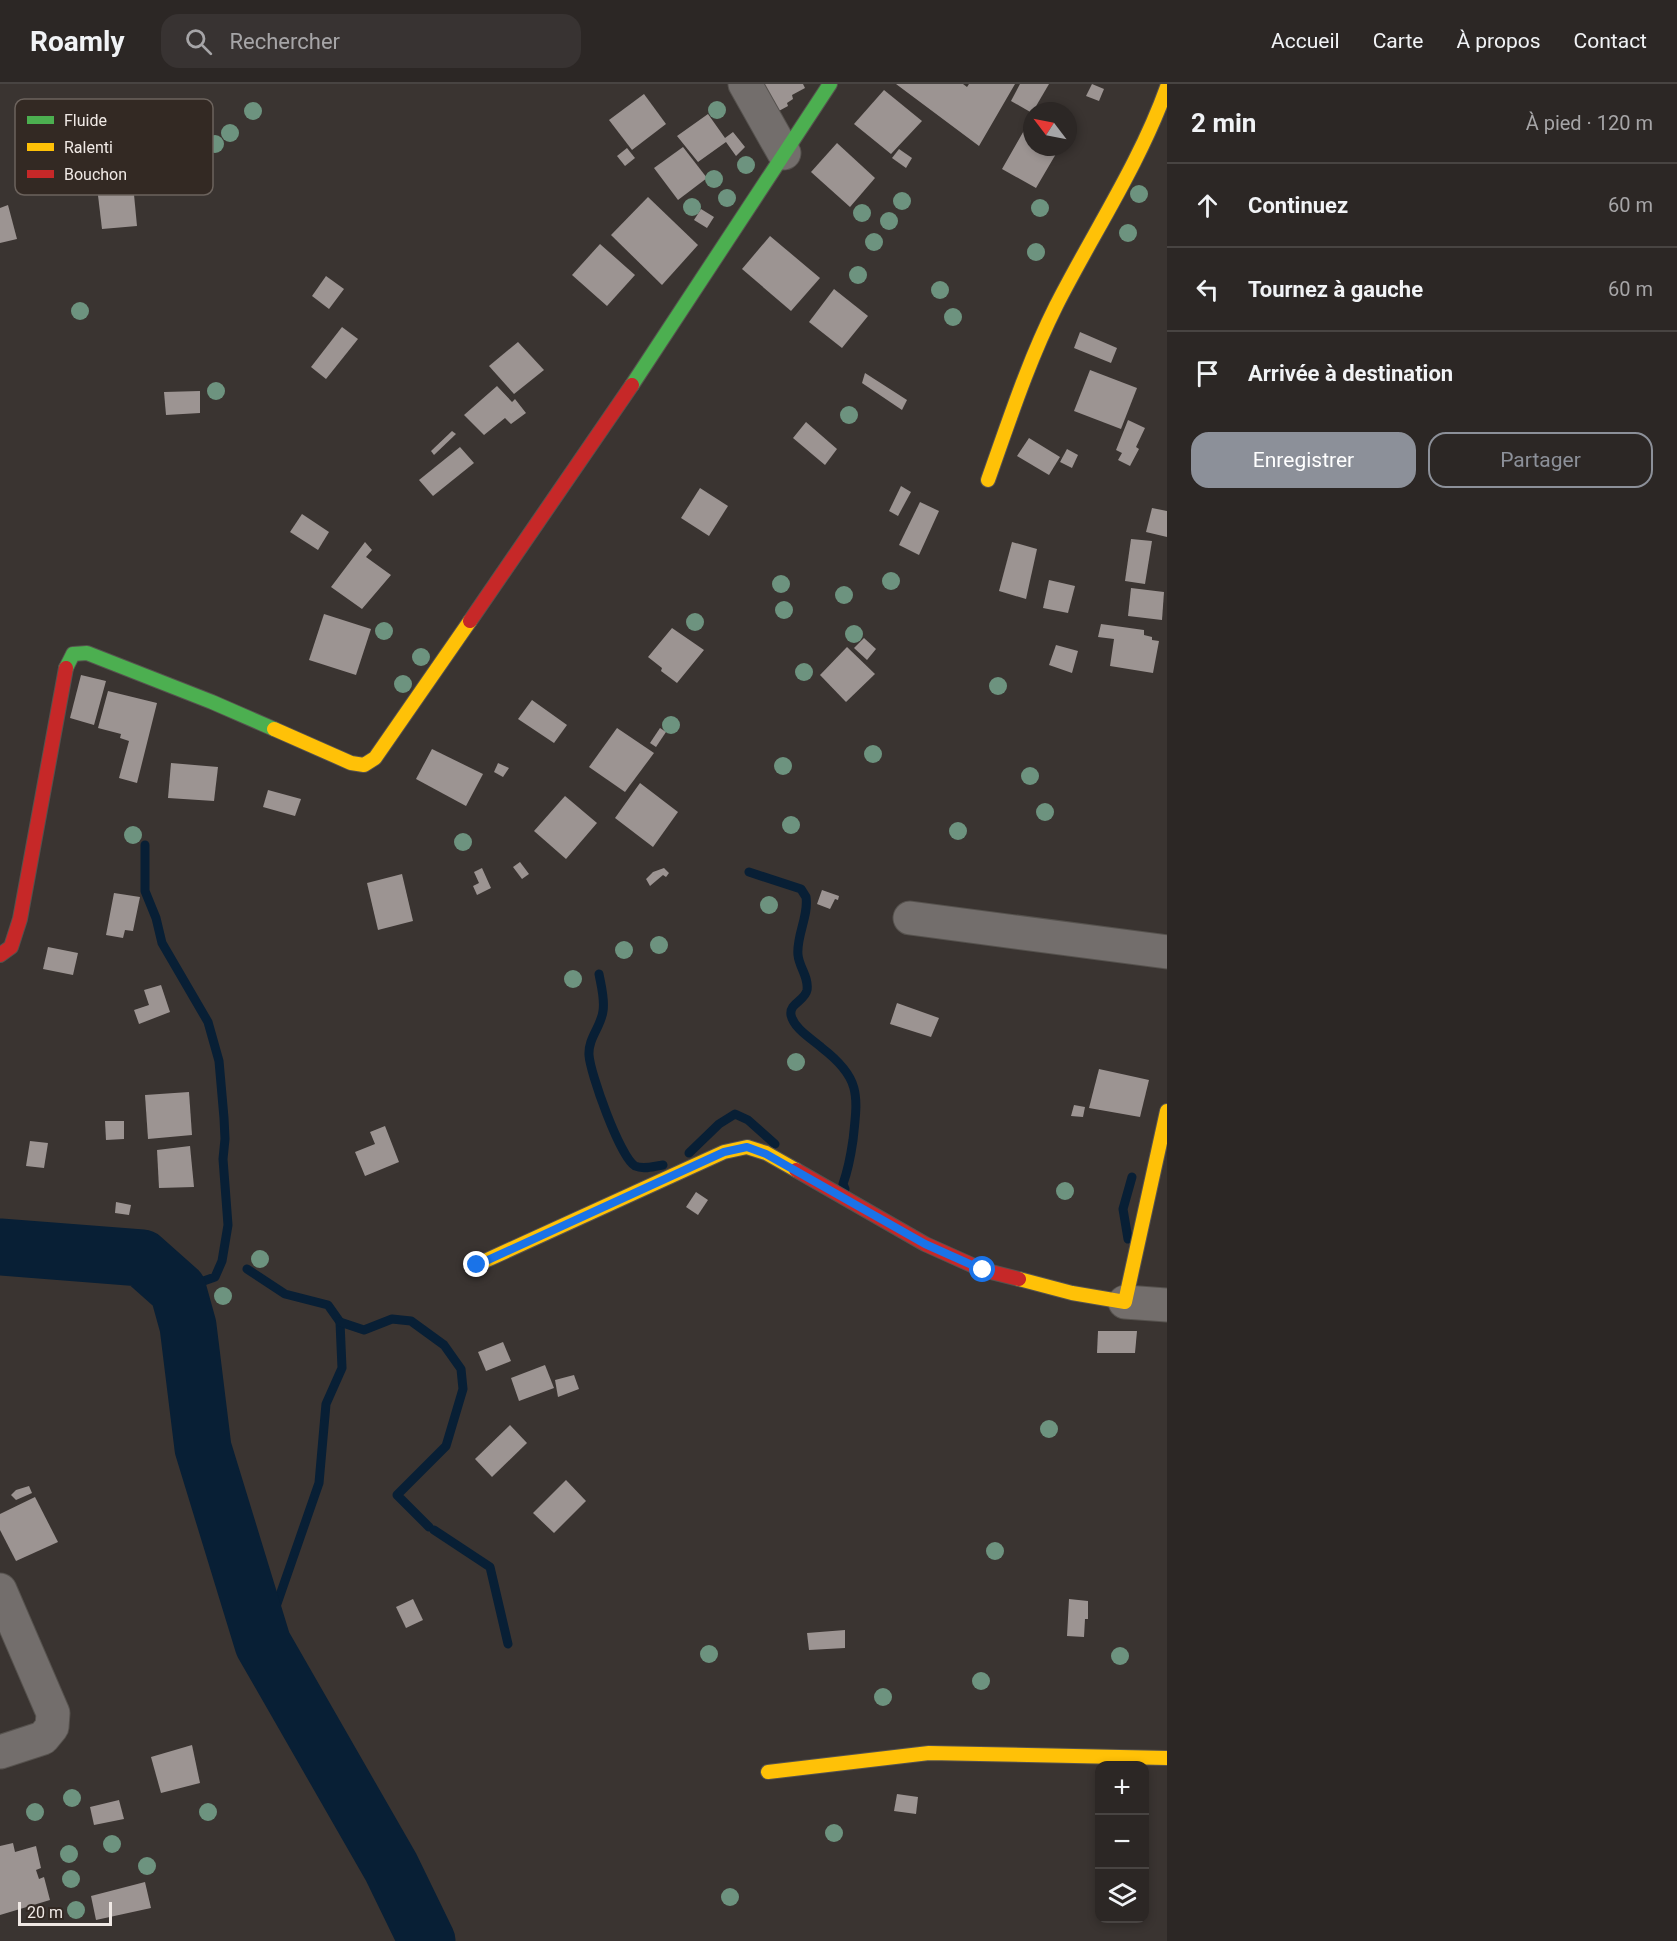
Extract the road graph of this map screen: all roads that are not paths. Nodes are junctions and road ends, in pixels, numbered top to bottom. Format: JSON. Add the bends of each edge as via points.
{"nodes":[{"id":1,"x":745,"y":84,"type":"edge"},
{"id":2,"x":830,"y":84,"type":"edge"},
{"id":3,"x":1167,"y":87,"type":"edge"},
{"id":4,"x":784,"y":153,"type":"junction"},
{"id":5,"x":988,"y":480,"type":"dead end"},
{"id":6,"x":910,"y":918,"type":"dead end"},
{"id":7,"x":1167,"y":952,"type":"edge"},
{"id":8,"x":0,"y":955,"type":"edge"},
{"id":9,"x":1167,"y":1111,"type":"edge"},
{"id":10,"x":477,"y":1265,"type":"dead end"},
{"id":11,"x":1125,"y":1302,"type":"junction"},
{"id":12,"x":1167,"y":1305,"type":"edge"},
{"id":13,"x":0,"y":1590,"type":"edge"},
{"id":14,"x":0,"y":1752,"type":"edge"},
{"id":15,"x":1167,"y":1758,"type":"edge"},
{"id":16,"x":768,"y":1772,"type":"dead end"}],
"edges":[{"from":1,"to":4,"type":"street"},
{"from":2,"to":4,"type":"street"},
{"from":3,"to":5,"type":"street","via":[[1161,109],[1129,174],[1032,355]]},
{"from":4,"to":8,"type":"street","via":[[591,447],[375,758],[364,765],[351,764],[181,689],[87,653],[72,654],[20,919],[11,947]]},
{"from":6,"to":7,"type":"street"},
{"from":9,"to":11,"type":"street"},
{"from":10,"to":11,"type":"street","via":[[724,1152],[747,1147],[925,1244],[983,1270]]},
{"from":11,"to":12,"type":"street"},
{"from":13,"to":14,"type":"street","via":[[53,1713],[52,1727],[43,1738]]},
{"from":15,"to":16,"type":"street","via":[[929,1753]]}]}
